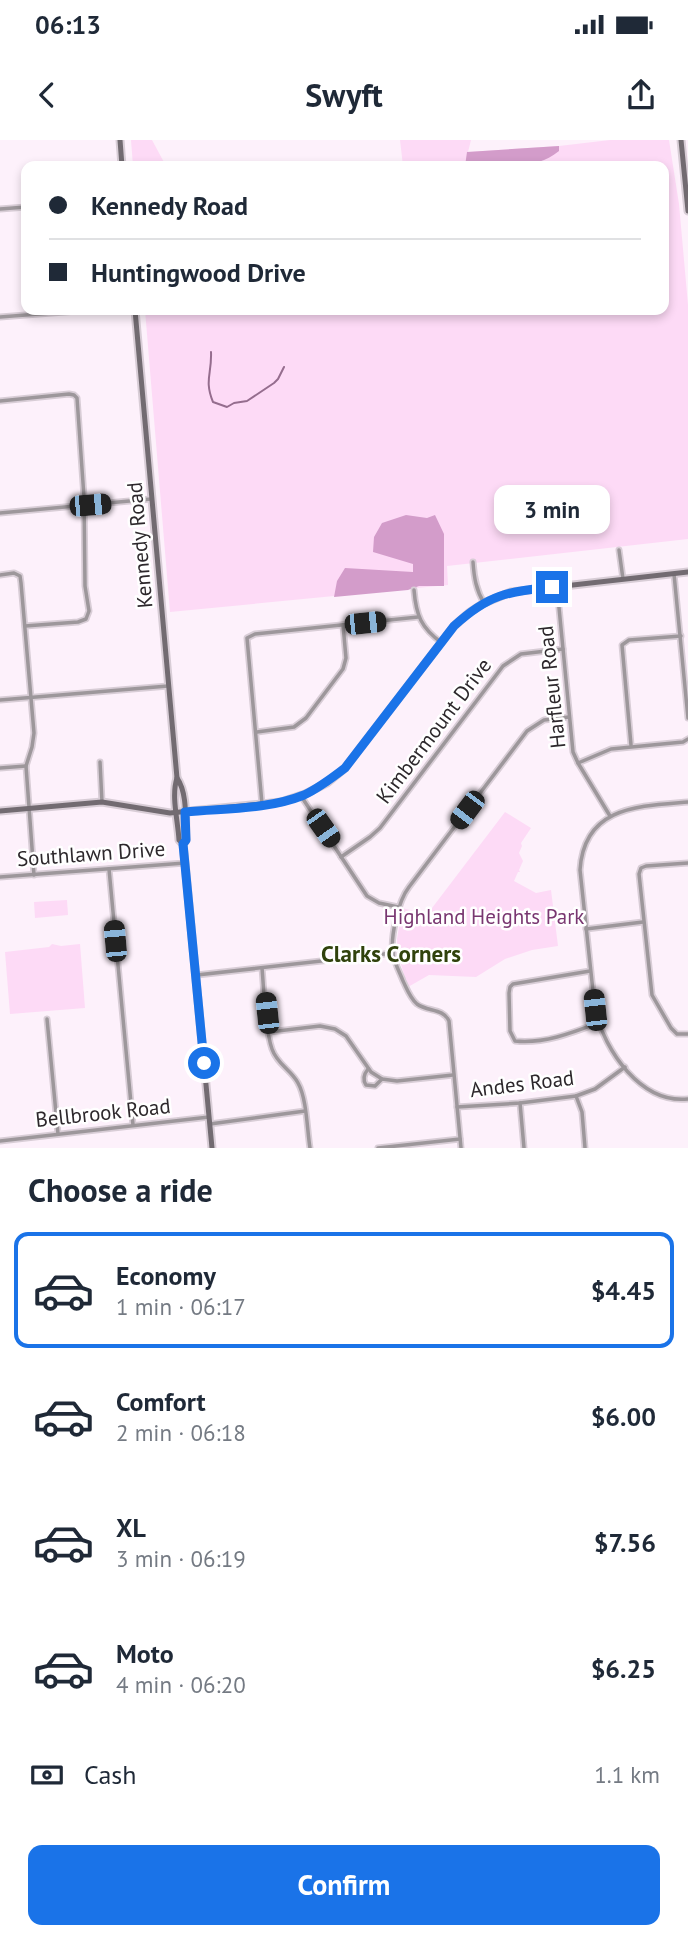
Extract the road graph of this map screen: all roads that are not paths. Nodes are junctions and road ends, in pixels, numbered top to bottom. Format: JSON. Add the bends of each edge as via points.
{"nodes":[{"id":1,"x":120,"y":140,"type":"edge"},
{"id":2,"x":681,"y":140,"type":"edge"},
{"id":3,"x":122,"y":161,"type":"edge"},
{"id":4,"x":21,"y":207,"type":"edge"},
{"id":5,"x":0,"y":209,"type":"edge"},
{"id":6,"x":688,"y":211,"type":"edge"},
{"id":7,"x":26,"y":315,"type":"edge"},
{"id":8,"x":135,"y":315,"type":"edge"},
{"id":9,"x":0,"y":317,"type":"edge"},
{"id":10,"x":0,"y":401,"type":"edge"},
{"id":11,"x":152,"y":499,"type":"junction"},
{"id":12,"x":84,"y":505,"type":"junction"},
{"id":13,"x":0,"y":513,"type":"edge"},
{"id":14,"x":619,"y":550,"type":"dead end"},
{"id":15,"x":473,"y":562,"type":"dead end"},
{"id":16,"x":688,"y":572,"type":"edge"},
{"id":17,"x":674,"y":574,"type":"junction"},
{"id":18,"x":0,"y":575,"type":"edge"},
{"id":19,"x":623,"y":579,"type":"junction"},
{"id":20,"x":557,"y":587,"type":"junction"},
{"id":21,"x":414,"y":590,"type":"dead end"},
{"id":22,"x":484,"y":603,"type":"junction"},
{"id":23,"x":418,"y":617,"type":"junction"},
{"id":24,"x":343,"y":625,"type":"junction"},
{"id":25,"x":25,"y":626,"type":"junction"},
{"id":26,"x":681,"y":636,"type":"junction"},
{"id":27,"x":442,"y":643,"type":"junction"},
{"id":28,"x":563,"y":649,"type":"junction"},
{"id":29,"x":168,"y":686,"type":"junction"},
{"id":30,"x":31,"y":697,"type":"junction"},
{"id":31,"x":0,"y":700,"type":"edge"},
{"id":32,"x":569,"y":717,"type":"junction"},
{"id":33,"x":688,"y":718,"type":"edge"},
{"id":34,"x":256,"y":732,"type":"junction"},
{"id":35,"x":688,"y":739,"type":"edge"},
{"id":36,"x":631,"y":746,"type":"junction"},
{"id":37,"x":100,"y":762,"type":"dead end"},
{"id":38,"x":578,"y":762,"type":"junction"},
{"id":39,"x":26,"y":766,"type":"junction"},
{"id":40,"x":0,"y":768,"type":"edge"},
{"id":41,"x":177,"y":778,"type":"junction"},
{"id":42,"x":300,"y":796,"type":"junction"},
{"id":43,"x":102,"y":802,"type":"junction"},
{"id":44,"x":688,"y":802,"type":"edge"},
{"id":45,"x":262,"y":804,"type":"junction"},
{"id":46,"x":29,"y":808,"type":"junction"},
{"id":47,"x":0,"y":811,"type":"edge"},
{"id":48,"x":185,"y":812,"type":"junction"},
{"id":49,"x":177,"y":813,"type":"junction"},
{"id":50,"x":611,"y":816,"type":"junction"},
{"id":51,"x":183,"y":844,"type":"junction"},
{"id":52,"x":341,"y":857,"type":"junction"},
{"id":53,"x":185,"y":863,"type":"junction"},
{"id":54,"x":688,"y":863,"type":"edge"},
{"id":55,"x":109,"y":869,"type":"junction"},
{"id":56,"x":34,"y":875,"type":"junction"},
{"id":57,"x":0,"y":877,"type":"edge"},
{"id":58,"x":398,"y":907,"type":"junction"},
{"id":59,"x":644,"y":922,"type":"junction"},
{"id":60,"x":586,"y":929,"type":"junction"},
{"id":61,"x":393,"y":953,"type":"junction"},
{"id":62,"x":262,"y":968,"type":"junction"},
{"id":63,"x":590,"y":971,"type":"junction"},
{"id":64,"x":196,"y":975,"type":"junction"},
{"id":65,"x":47,"y":1019,"type":"dead end"},
{"id":66,"x":598,"y":1023,"type":"junction"},
{"id":67,"x":269,"y":1032,"type":"junction"},
{"id":68,"x":688,"y":1034,"type":"edge"},
{"id":69,"x":625,"y":1067,"type":"junction"},
{"id":70,"x":368,"y":1069,"type":"junction"},
{"id":71,"x":453,"y":1075,"type":"junction"},
{"id":72,"x":382,"y":1079,"type":"junction"},
{"id":73,"x":576,"y":1096,"type":"junction"},
{"id":74,"x":688,"y":1099,"type":"edge"},
{"id":75,"x":520,"y":1103,"type":"junction"},
{"id":76,"x":457,"y":1107,"type":"junction"},
{"id":77,"x":305,"y":1111,"type":"junction"},
{"id":78,"x":209,"y":1117,"type":"junction"},
{"id":79,"x":209,"y":1124,"type":"junction"},
{"id":80,"x":134,"y":1125,"type":"junction"},
{"id":81,"x":58,"y":1134,"type":"junction"},
{"id":82,"x":460,"y":1139,"type":"junction"},
{"id":83,"x":0,"y":1141,"type":"edge"},
{"id":84,"x":212,"y":1148,"type":"edge"},
{"id":85,"x":310,"y":1148,"type":"edge"},
{"id":86,"x":379,"y":1148,"type":"edge"},
{"id":87,"x":461,"y":1148,"type":"edge"},
{"id":88,"x":524,"y":1148,"type":"edge"},
{"id":89,"x":585,"y":1148,"type":"edge"}],
"edges":[{"from":1,"to":3,"type":"main road"},
{"from":2,"to":6,"type":"main road"},
{"from":4,"to":5,"type":"street"},
{"from":7,"to":9,"type":"street"},
{"from":8,"to":11,"type":"main road","name":"Kennedy Road"},
{"from":10,"to":12,"type":"street","via":[[75,396]]},
{"from":11,"to":12,"type":"street"},
{"from":11,"to":29,"type":"main road","name":"Kennedy Road"},
{"from":12,"to":13,"type":"street"},
{"from":12,"to":25,"type":"street","via":[[88,616],[78,622]]},
{"from":14,"to":19,"type":"street"},
{"from":15,"to":22,"type":"street"},
{"from":16,"to":17,"type":"main road"},
{"from":17,"to":19,"type":"main road"},
{"from":17,"to":26,"type":"street"},
{"from":18,"to":25,"type":"street","via":[[20,576]]},
{"from":19,"to":20,"type":"main road"},
{"from":20,"to":22,"type":"main road","via":[[511,592]]},
{"from":20,"to":28,"type":"street","name":"Harfleur Road"},
{"from":21,"to":23,"type":"street"},
{"from":22,"to":27,"type":"main road","via":[[454,626]]},
{"from":23,"to":24,"type":"street"},
{"from":23,"to":27,"type":"street"},
{"from":24,"to":34,"type":"street","via":[[343,669],[306,718],[295,727]]},
{"from":24,"to":34,"type":"street","via":[[247,638]]},
{"from":25,"to":30,"type":"street"},
{"from":26,"to":33,"type":"street"},
{"from":26,"to":36,"type":"street","via":[[629,640],[622,645]]},
{"from":27,"to":42,"type":"main road","via":[[345,768]]},
{"from":28,"to":32,"type":"street","name":"Harfleur Road"},
{"from":28,"to":52,"type":"street","name":"Kimbermount Drive","via":[[522,654],[503,666],[380,828]]},
{"from":29,"to":30,"type":"street"},
{"from":29,"to":41,"type":"main road","name":"Kennedy Road"},
{"from":30,"to":31,"type":"street"},
{"from":30,"to":39,"type":"street","via":[[34,740]]},
{"from":32,"to":38,"type":"street","name":"Harfleur Road"},
{"from":32,"to":58,"type":"street","via":[[544,720],[527,731]]},
{"from":34,"to":45,"type":"street"},
{"from":35,"to":36,"type":"street"},
{"from":36,"to":38,"type":"street"},
{"from":37,"to":43,"type":"street"},
{"from":38,"to":50,"type":"street","name":"Harfleur Road"},
{"from":39,"to":40,"type":"street"},
{"from":39,"to":46,"type":"street"},
{"from":41,"to":48,"type":"main road","name":"Kennedy Road"},
{"from":41,"to":49,"type":"main road","name":"Kennedy Road"},
{"from":42,"to":45,"type":"main road"},
{"from":42,"to":52,"type":"street"},
{"from":43,"to":46,"type":"main road"},
{"from":43,"to":49,"type":"main road"},
{"from":44,"to":50,"type":"street","via":[[640,806]]},
{"from":45,"to":48,"type":"main road"},
{"from":46,"to":47,"type":"main road"},
{"from":46,"to":56,"type":"street"},
{"from":48,"to":49,"type":"main road"},
{"from":48,"to":51,"type":"main road","name":"Kennedy Road"},
{"from":49,"to":51,"type":"main road","name":"Kennedy Road"},
{"from":50,"to":60,"type":"street","via":[[593,832],[582,854]]},
{"from":51,"to":53,"type":"main road","name":"Kennedy Road"},
{"from":52,"to":58,"type":"street","via":[[368,896]]},
{"from":53,"to":55,"type":"street","name":"Southlawn Drive"},
{"from":53,"to":64,"type":"main road","name":"Kennedy Road"},
{"from":54,"to":59,"type":"street","via":[[641,868]]},
{"from":55,"to":56,"type":"street","name":"Southlawn Drive"},
{"from":55,"to":80,"type":"street"},
{"from":56,"to":57,"type":"street","name":"Southlawn Drive"},
{"from":58,"to":61,"type":"street"},
{"from":59,"to":60,"type":"street"},
{"from":59,"to":68,"type":"street","via":[[652,995],[671,1028],[677,1034]]},
{"from":60,"to":63,"type":"street"},
{"from":61,"to":62,"type":"street"},
{"from":61,"to":71,"type":"street","via":[[412,998],[448,1017]]},
{"from":62,"to":64,"type":"street"},
{"from":62,"to":67,"type":"street"},
{"from":63,"to":66,"type":"street"},
{"from":63,"to":66,"type":"street","via":[[513,984],[510,1031],[515,1041],[526,1041],[558,1037]]},
{"from":64,"to":78,"type":"main road","name":"Kennedy Road"},
{"from":65,"to":81,"type":"street"},
{"from":66,"to":69,"type":"street"},
{"from":67,"to":70,"type":"street","via":[[331,1027],[346,1036]]},
{"from":67,"to":77,"type":"street","via":[[275,1057],[299,1084]]},
{"from":69,"to":73,"type":"street","name":"Andes Road","via":[[595,1089]]},
{"from":69,"to":74,"type":"street","via":[[654,1093]]},
{"from":70,"to":72,"type":"street"},
{"from":70,"to":72,"type":"street","via":[[366,1085],[375,1086]]},
{"from":71,"to":72,"type":"street"},
{"from":71,"to":76,"type":"street"},
{"from":73,"to":75,"type":"street","name":"Andes Road"},
{"from":73,"to":89,"type":"street"},
{"from":75,"to":76,"type":"street","name":"Andes Road"},
{"from":75,"to":88,"type":"street"},
{"from":76,"to":82,"type":"street"},
{"from":77,"to":79,"type":"street"},
{"from":77,"to":85,"type":"street"},
{"from":78,"to":79,"type":"main road","name":"Kennedy Road"},
{"from":78,"to":80,"type":"street","name":"Bellbrook Road"},
{"from":79,"to":84,"type":"main road","name":"Kennedy Road"},
{"from":80,"to":81,"type":"street","name":"Bellbrook Road"},
{"from":81,"to":83,"type":"street","name":"Bellbrook Road"},
{"from":82,"to":86,"type":"street"},
{"from":82,"to":87,"type":"street"}]}
